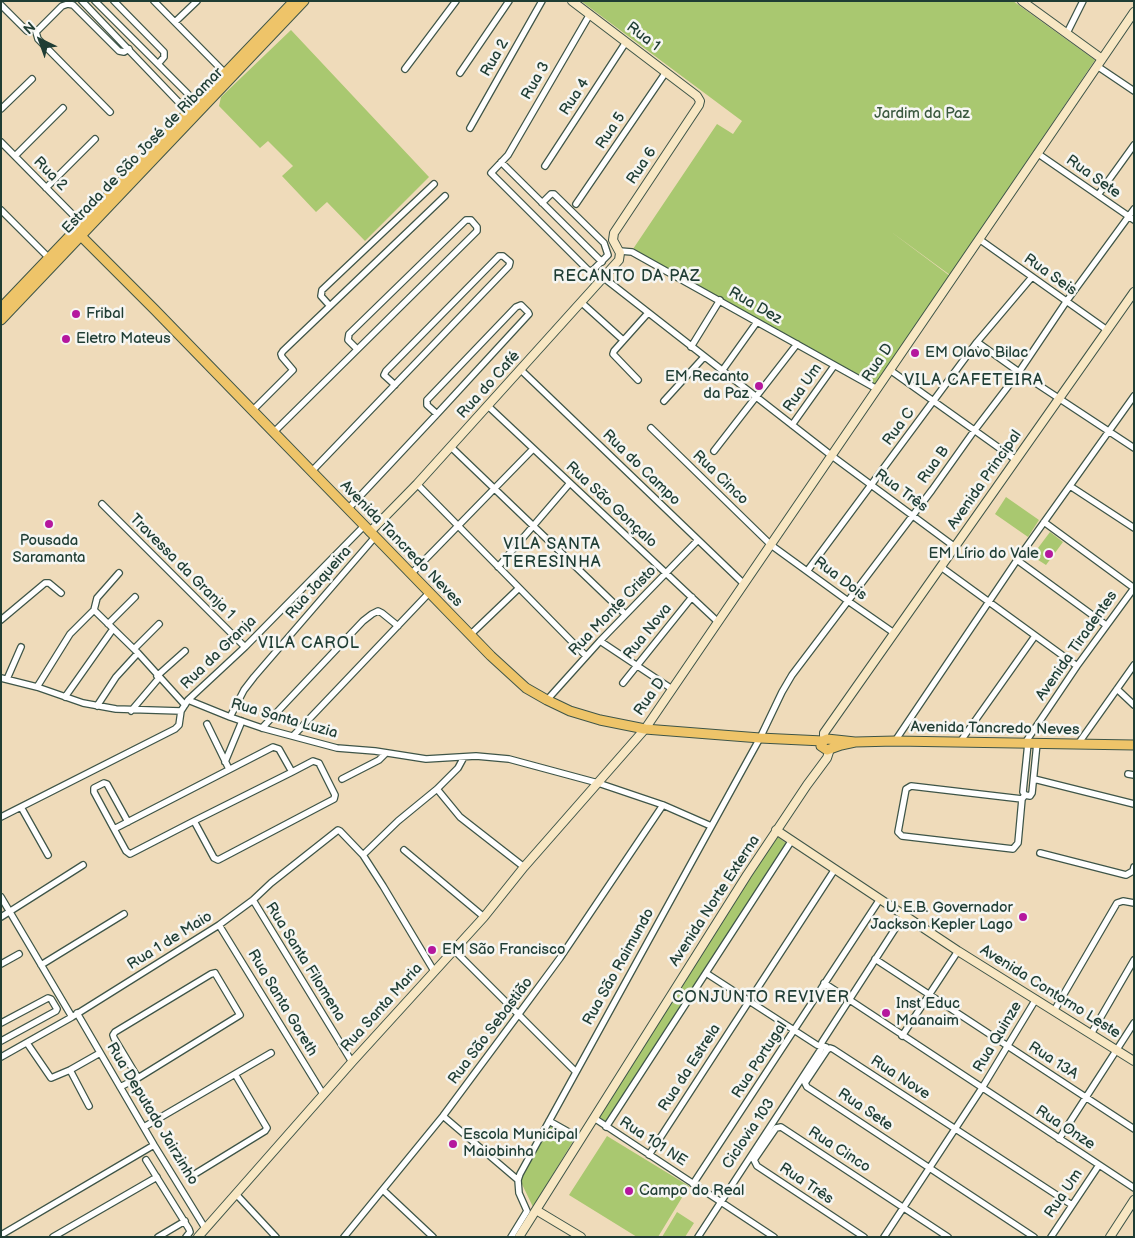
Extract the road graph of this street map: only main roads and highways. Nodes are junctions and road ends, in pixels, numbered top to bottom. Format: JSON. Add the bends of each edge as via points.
{"nodes":[{"id":1,"x":294,"y":1,"type":"edge"},
{"id":2,"x":304,"y":1,"type":"edge"},
{"id":3,"x":77,"y":234,"type":"junction"},
{"id":4,"x":1,"y":308,"type":"edge"},
{"id":5,"x":1,"y":320,"type":"edge"},
{"id":6,"x":855,"y":742,"type":"junction"},
{"id":7,"x":826,"y":744,"type":"junction"},
{"id":8,"x":1134,"y":745,"type":"edge"}],
"edges":[{"from":1,"to":3,"type":"main road","name":"Estrada de São José de Ribamar","via":[[82,224]]},
{"from":2,"to":3,"type":"main road","name":"Estrada de São José de Ribamar"},
{"from":3,"to":4,"type":"main road","name":"Estrada de São José de Ribamar","via":[[48,258]]},
{"from":3,"to":5,"type":"main road","name":"Estrada de São José de Ribamar"},
{"from":3,"to":7,"type":"main road","name":"Avenida Tancredo Neves","via":[[253,410],[470,635],[526,688],[570,710],[645,729]]},
{"from":6,"to":7,"type":"main road","name":"Avenida Tancredo Neves"},
{"from":6,"to":7,"type":"main road","name":"Avenida Tancredo Neves"},
{"from":6,"to":8,"type":"main road","name":"Avenida Tancredo Neves"}]}
